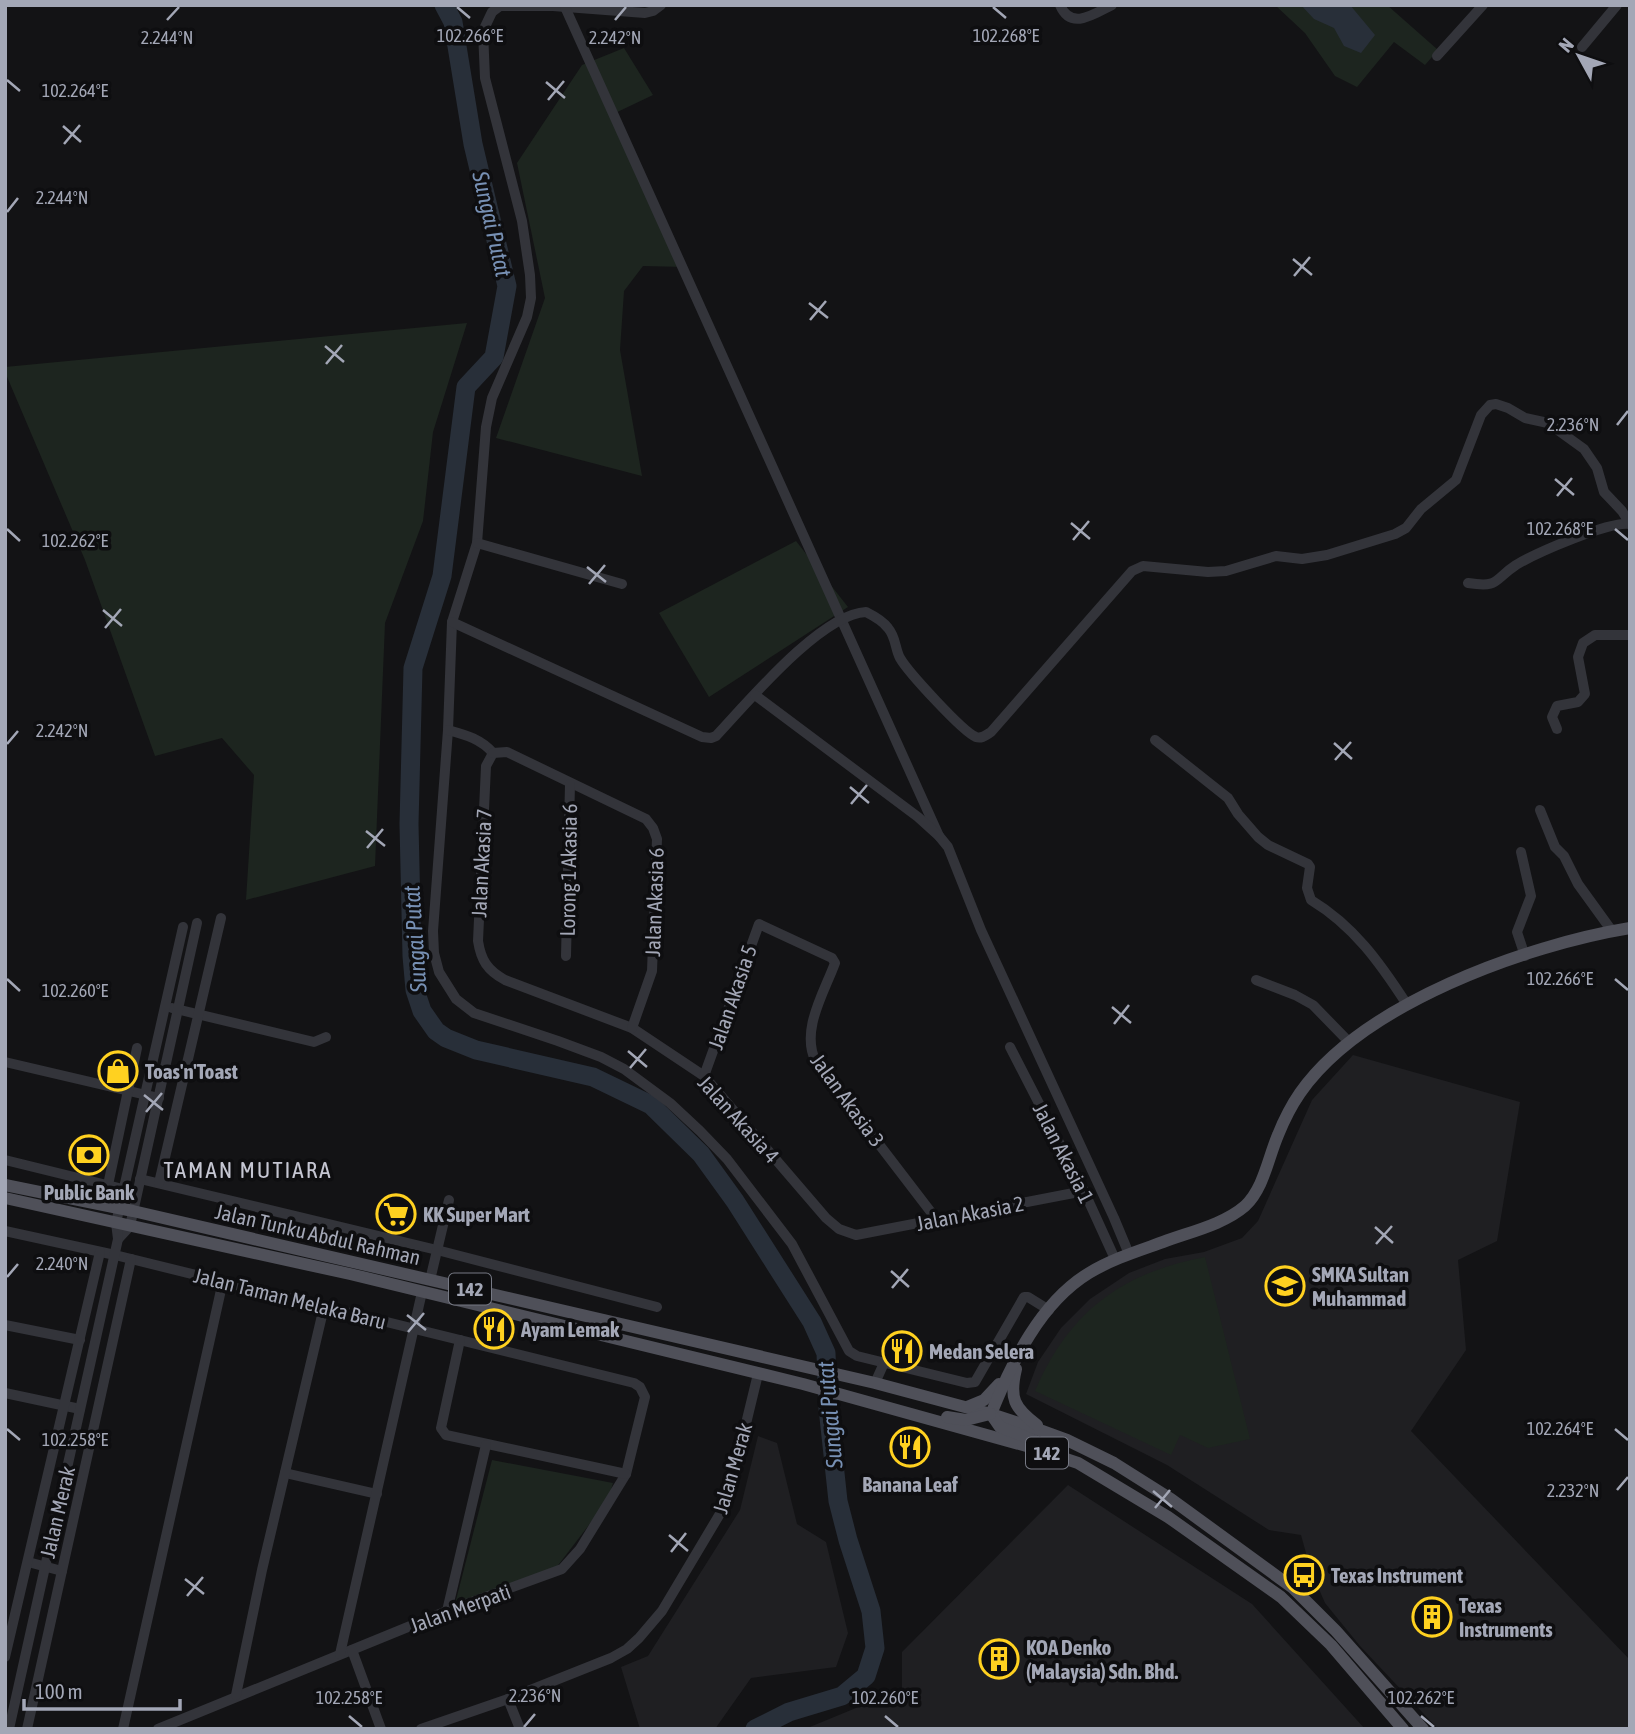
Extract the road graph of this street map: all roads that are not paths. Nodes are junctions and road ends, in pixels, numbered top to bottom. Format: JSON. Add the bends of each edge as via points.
{"nodes":[{"id":1,"x":662,"y":5,"type":"edge"},
{"id":2,"x":1060,"y":5,"type":"edge"},
{"id":3,"x":1112,"y":5,"type":"edge"},
{"id":4,"x":1483,"y":5,"type":"edge"},
{"id":5,"x":1617,"y":5,"type":"edge"},
{"id":6,"x":552,"y":6,"type":"edge"},
{"id":7,"x":565,"y":7,"type":"junction"},
{"id":8,"x":1582,"y":47,"type":"dead end"},
{"id":9,"x":1437,"y":56,"type":"dead end"},
{"id":10,"x":1630,"y":524,"type":"edge"},
{"id":11,"x":477,"y":543,"type":"junction"},
{"id":12,"x":1468,"y":583,"type":"dead end"},
{"id":13,"x":622,"y":584,"type":"dead end"},
{"id":14,"x":841,"y":618,"type":"junction"},
{"id":15,"x":452,"y":622,"type":"junction"},
{"id":16,"x":1630,"y":635,"type":"edge"},
{"id":17,"x":755,"y":695,"type":"junction"},
{"id":18,"x":1557,"y":729,"type":"dead end"},
{"id":19,"x":448,"y":730,"type":"junction"},
{"id":20,"x":1155,"y":740,"type":"dead end"},
{"id":21,"x":493,"y":753,"type":"junction"},
{"id":22,"x":570,"y":783,"type":"junction"},
{"id":23,"x":1539,"y":810,"type":"dead end"},
{"id":24,"x":939,"y":836,"type":"junction"},
{"id":25,"x":1521,"y":852,"type":"dead end"},
{"id":26,"x":221,"y":918,"type":"dead end"},
{"id":27,"x":197,"y":923,"type":"dead end"},
{"id":28,"x":183,"y":927,"type":"dead end"},
{"id":29,"x":1630,"y":928,"type":"edge"},
{"id":30,"x":1612,"y":931,"type":"junction"},
{"id":31,"x":566,"y":956,"type":"dead end"},
{"id":32,"x":1525,"y":956,"type":"junction"},
{"id":33,"x":834,"y":967,"type":"joint"},
{"id":34,"x":491,"y":972,"type":"joint"},
{"id":35,"x":1256,"y":980,"type":"dead end"},
{"id":36,"x":1406,"y":1003,"type":"junction"},
{"id":37,"x":165,"y":1006,"type":"junction"},
{"id":38,"x":178,"y":1009,"type":"junction"},
{"id":39,"x":198,"y":1013,"type":"junction"},
{"id":40,"x":632,"y":1028,"type":"junction"},
{"id":41,"x":326,"y":1037,"type":"dead end"},
{"id":42,"x":1349,"y":1042,"type":"junction"},
{"id":43,"x":1010,"y":1047,"type":"dead end"},
{"id":44,"x":137,"y":1048,"type":"dead end"},
{"id":45,"x":5,"y":1062,"type":"edge"},
{"id":46,"x":704,"y":1076,"type":"junction"},
{"id":47,"x":128,"y":1091,"type":"junction"},
{"id":48,"x":145,"y":1095,"type":"junction"},
{"id":49,"x":159,"y":1098,"type":"junction"},
{"id":50,"x":5,"y":1160,"type":"edge"},
{"id":51,"x":141,"y":1179,"type":"junction"},
{"id":52,"x":159,"y":1183,"type":"junction"},
{"id":53,"x":5,"y":1185,"type":"edge"},
{"id":54,"x":108,"y":1185,"type":"junction"},
{"id":55,"x":123,"y":1189,"type":"junction"},
{"id":56,"x":1084,"y":1191,"type":"junction"},
{"id":57,"x":5,"y":1198,"type":"edge"},
{"id":58,"x":449,"y":1200,"type":"dead end"},
{"id":59,"x":119,"y":1208,"type":"junction"},
{"id":60,"x":133,"y":1211,"type":"junction"},
{"id":61,"x":937,"y":1220,"type":"junction"},
{"id":62,"x":116,"y":1223,"type":"junction"},
{"id":63,"x":130,"y":1226,"type":"junction"},
{"id":64,"x":5,"y":1231,"type":"edge"},
{"id":65,"x":856,"y":1235,"type":"joint"},
{"id":66,"x":118,"y":1239,"type":"junction"},
{"id":67,"x":437,"y":1250,"type":"junction"},
{"id":68,"x":100,"y":1252,"type":"junction"},
{"id":69,"x":1129,"y":1254,"type":"junction"},
{"id":70,"x":115,"y":1255,"type":"junction"},
{"id":71,"x":131,"y":1259,"type":"junction"},
{"id":72,"x":1115,"y":1259,"type":"junction"},
{"id":73,"x":430,"y":1280,"type":"junction"},
{"id":74,"x":223,"y":1282,"type":"junction"},
{"id":75,"x":422,"y":1292,"type":"junction"},
{"id":76,"x":324,"y":1307,"type":"junction"},
{"id":77,"x":657,"y":1307,"type":"dead end"},
{"id":78,"x":1049,"y":1310,"type":"junction"},
{"id":79,"x":5,"y":1325,"type":"edge"},
{"id":80,"x":413,"y":1328,"type":"junction"},
{"id":81,"x":80,"y":1340,"type":"junction"},
{"id":82,"x":460,"y":1340,"type":"junction"},
{"id":83,"x":1020,"y":1352,"type":"junction"},
{"id":84,"x":884,"y":1363,"type":"junction"},
{"id":85,"x":758,"y":1374,"type":"junction"},
{"id":86,"x":875,"y":1383,"type":"junction"},
{"id":87,"x":5,"y":1393,"type":"edge"},
{"id":88,"x":645,"y":1397,"type":"joint"},
{"id":89,"x":872,"y":1403,"type":"junction"},
{"id":90,"x":64,"y":1406,"type":"junction"},
{"id":91,"x":966,"y":1407,"type":"junction"},
{"id":92,"x":80,"y":1409,"type":"junction"},
{"id":93,"x":990,"y":1414,"type":"junction"},
{"id":94,"x":1067,"y":1440,"type":"junction"},
{"id":95,"x":486,"y":1445,"type":"junction"},
{"id":96,"x":1087,"y":1468,"type":"junction"},
{"id":97,"x":285,"y":1473,"type":"junction"},
{"id":98,"x":626,"y":1474,"type":"junction"},
{"id":99,"x":64,"y":1478,"type":"junction"},
{"id":100,"x":82,"y":1482,"type":"junction"},
{"id":101,"x":377,"y":1494,"type":"junction"},
{"id":102,"x":28,"y":1562,"type":"junction"},
{"id":103,"x":44,"y":1566,"type":"junction"},
{"id":104,"x":62,"y":1571,"type":"junction"},
{"id":105,"x":447,"y":1611,"type":"junction"},
{"id":106,"x":352,"y":1650,"type":"junction"},
{"id":107,"x":340,"y":1654,"type":"junction"},
{"id":108,"x":5,"y":1657,"type":"edge"},
{"id":109,"x":236,"y":1695,"type":"junction"},
{"id":110,"x":508,"y":1699,"type":"junction"},
{"id":111,"x":9,"y":1729,"type":"edge"},
{"id":112,"x":27,"y":1729,"type":"edge"},
{"id":113,"x":123,"y":1729,"type":"edge"},
{"id":114,"x":158,"y":1729,"type":"edge"},
{"id":115,"x":381,"y":1729,"type":"edge"},
{"id":116,"x":421,"y":1729,"type":"edge"},
{"id":117,"x":520,"y":1729,"type":"edge"},
{"id":118,"x":1403,"y":1729,"type":"edge"},
{"id":119,"x":1423,"y":1729,"type":"edge"}],
"edges":[{"from":1,"to":7,"type":"street","via":[[645,13]]},
{"from":2,"to":3,"type":"street","via":[[1064,13],[1079,21]]},
{"from":4,"to":9,"type":"street"},
{"from":5,"to":8,"type":"street"},
{"from":6,"to":7,"type":"street"},
{"from":6,"to":11,"type":"street","via":[[500,6],[483,31],[485,78],[522,221],[531,298],[492,398]]},
{"from":7,"to":14,"type":"street"},
{"from":10,"to":12,"type":"street","via":[[1608,525],[1589,533],[1516,565],[1495,583]]},
{"from":10,"to":14,"type":"street","via":[[1604,492],[1597,468],[1584,449],[1548,423],[1496,404],[1481,415],[1456,480],[1406,528],[1327,555],[1302,559],[1276,556],[1226,571],[1143,566],[1132,571],[1037,682],[982,737],[962,727],[905,666],[883,622],[866,612]]},
{"from":11,"to":13,"type":"street"},
{"from":11,"to":15,"type":"street"},
{"from":14,"to":17,"type":"street","via":[[803,647]]},
{"from":14,"to":24,"type":"street"},
{"from":15,"to":17,"type":"street","via":[[702,737],[716,736]]},
{"from":15,"to":19,"type":"street"},
{"from":16,"to":18,"type":"street","via":[[1595,635],[1583,643],[1578,657],[1585,694],[1578,702],[1558,706],[1552,717]]},
{"from":17,"to":24,"type":"street"},
{"from":19,"to":21,"type":"street","name":"Jalan Akasia 6","via":[[470,736]]},
{"from":19,"to":84,"type":"street","via":[[433,931],[434,953],[448,990],[474,1013],[601,1057],[670,1103],[727,1159],[792,1244],[849,1352]]},
{"from":20,"to":36,"type":"street","via":[[1228,798],[1268,845],[1310,867],[1307,888],[1311,900],[1366,945]]},
{"from":21,"to":22,"type":"street","name":"Jalan Akasia 6","via":[[507,752]]},
{"from":21,"to":34,"type":"street","name":"Jalan Akasia 7","via":[[486,766],[478,941],[481,958]]},
{"from":22,"to":31,"type":"street","name":"Lorong 1 Akasia 6"},
{"from":22,"to":40,"type":"street","name":"Jalan Akasia 6","via":[[646,819],[657,839],[652,971]]},
{"from":23,"to":30,"type":"street","via":[[1555,847]]},
{"from":24,"to":69,"type":"street"},
{"from":25,"to":32,"type":"street","via":[[1531,896],[1517,932]]},
{"from":26,"to":39,"type":"street"},
{"from":27,"to":38,"type":"street"},
{"from":28,"to":37,"type":"street"},
{"from":29,"to":30,"type":"main road"},
{"from":30,"to":32,"type":"main road"},
{"from":32,"to":36,"type":"main road"},
{"from":33,"to":46,"type":"street","name":"Jalan Akasia 5","via":[[828,956],[759,924]]},
{"from":33,"to":61,"type":"street","name":"Jalan Akasia 3","via":[[812,1024],[810,1051]]},
{"from":34,"to":40,"type":"street","name":"Jalan Akasia 4"},
{"from":35,"to":42,"type":"street","via":[[1313,1005]]},
{"from":36,"to":42,"type":"main road"},
{"from":37,"to":38,"type":"street"},
{"from":37,"to":48,"type":"street"},
{"from":38,"to":39,"type":"street"},
{"from":38,"to":49,"type":"street"},
{"from":39,"to":41,"type":"street","via":[[314,1042]]},
{"from":39,"to":52,"type":"street"},
{"from":40,"to":46,"type":"street","name":"Jalan Akasia 4"},
{"from":42,"to":69,"type":"main road","via":[[1318,1070],[1288,1111],[1260,1185],[1246,1205],[1217,1222]]},
{"from":43,"to":56,"type":"street","name":"Jalan Akasia 1"},
{"from":44,"to":47,"type":"street"},
{"from":45,"to":47,"type":"street"},
{"from":46,"to":65,"type":"street","name":"Jalan Akasia 4","via":[[826,1218]]},
{"from":47,"to":48,"type":"street"},
{"from":47,"to":54,"type":"street"},
{"from":48,"to":49,"type":"street"},
{"from":48,"to":55,"type":"street"},
{"from":49,"to":51,"type":"street"},
{"from":50,"to":54,"type":"street"},
{"from":51,"to":52,"type":"street"},
{"from":51,"to":60,"type":"street"},
{"from":52,"to":67,"type":"street"},
{"from":53,"to":59,"type":"main road","name":"Jalan Tunku Abdul Rahman","number":"142"},
{"from":54,"to":55,"type":"street"},
{"from":55,"to":59,"type":"street"},
{"from":56,"to":61,"type":"street","name":"Jalan Akasia 2"},
{"from":56,"to":72,"type":"street","name":"Jalan Akasia 1"},
{"from":57,"to":62,"type":"main road","name":"Jalan Tunku Abdul Rahman","number":"142"},
{"from":58,"to":67,"type":"street"},
{"from":59,"to":60,"type":"main road","name":"Jalan Tunku Abdul Rahman","number":"142"},
{"from":59,"to":62,"type":"street"},
{"from":60,"to":63,"type":"street"},
{"from":60,"to":73,"type":"main road","name":"Jalan Tunku Abdul Rahman","number":"142"},
{"from":61,"to":65,"type":"street","name":"Jalan Akasia 2"},
{"from":62,"to":63,"type":"main road","name":"Jalan Tunku Abdul Rahman","number":"142"},
{"from":62,"to":66,"type":"street"},
{"from":63,"to":66,"type":"street"},
{"from":63,"to":75,"type":"main road","name":"Jalan Tunku Abdul Rahman","number":"142"},
{"from":64,"to":68,"type":"street","name":"Jalan Taman Melaka Baru"},
{"from":66,"to":70,"type":"street","name":"Jalan Merak"},
{"from":67,"to":73,"type":"street"},
{"from":67,"to":77,"type":"street"},
{"from":68,"to":70,"type":"street","name":"Jalan Taman Melaka Baru"},
{"from":68,"to":81,"type":"street","name":"Jalan Merak"},
{"from":69,"to":72,"type":"main road"},
{"from":70,"to":71,"type":"street","name":"Jalan Taman Melaka Baru"},
{"from":70,"to":92,"type":"street","name":"Jalan Merak"},
{"from":71,"to":74,"type":"street","name":"Jalan Taman Melaka Baru"},
{"from":71,"to":100,"type":"street"},
{"from":72,"to":78,"type":"main road","via":[[1078,1281]]},
{"from":73,"to":86,"type":"main road","name":"Jalan Tunku Abdul Rahman","number":"142"},
{"from":74,"to":76,"type":"street","name":"Jalan Taman Melaka Baru"},
{"from":74,"to":113,"type":"street"},
{"from":75,"to":80,"type":"street"},
{"from":75,"to":85,"type":"main road","name":"Jalan Tunku Abdul Rahman","number":"142"},
{"from":76,"to":80,"type":"street","name":"Jalan Taman Melaka Baru"},
{"from":76,"to":97,"type":"street"},
{"from":78,"to":83,"type":"main road"},
{"from":78,"to":84,"type":"street","via":[[1024,1297],[975,1382]]},
{"from":79,"to":81,"type":"street"},
{"from":80,"to":82,"type":"street","name":"Jalan Taman Melaka Baru"},
{"from":80,"to":101,"type":"street"},
{"from":81,"to":90,"type":"street","name":"Jalan Merak"},
{"from":82,"to":88,"type":"street","name":"Jalan Taman Melaka Baru","via":[[634,1383]]},
{"from":82,"to":95,"type":"street","via":[[441,1427],[446,1435]]},
{"from":83,"to":91,"type":"main road","via":[[990,1395]]},
{"from":83,"to":93,"type":"main road"},
{"from":83,"to":94,"type":"main road","via":[[1013,1382],[1016,1405],[1037,1425]]},
{"from":84,"to":86,"type":"street"},
{"from":85,"to":89,"type":"main road","name":"Jalan Tunku Abdul Rahman","number":"142"},
{"from":85,"to":110,"type":"street","name":"Jalan Merak","via":[[727,1502],[662,1611],[627,1649]]},
{"from":86,"to":91,"type":"main road","name":"Jalan Tunku Abdul Rahman","number":"142"},
{"from":87,"to":90,"type":"street"},
{"from":88,"to":98,"type":"street","name":"Jalan Merpati"},
{"from":89,"to":93,"type":"main road","via":[[965,1420]]},
{"from":89,"to":96,"type":"main road","name":"Jalan Tunku Abdul Rahman","number":"142","via":[[1030,1447]]},
{"from":90,"to":92,"type":"street"},
{"from":90,"to":102,"type":"street","name":"Jalan Merak"},
{"from":91,"to":93,"type":"main road","name":"Jalan Tunku Abdul Rahman","number":"142"},
{"from":92,"to":99,"type":"street","name":"Jalan Merak"},
{"from":93,"to":94,"type":"main road","name":"Jalan Tunku Abdul Rahman","number":"142"},
{"from":93,"to":96,"type":"main road","via":[[1005,1430],[1053,1447]]},
{"from":94,"to":119,"type":"main road","name":"Jalan Tunku Abdul Rahman","number":"142","via":[[1171,1499],[1293,1588]]},
{"from":95,"to":98,"type":"street"},
{"from":95,"to":105,"type":"street"},
{"from":96,"to":118,"type":"main road","name":"Jalan Tunku Abdul Rahman","number":"142","via":[[1168,1517],[1281,1597],[1331,1645]]},
{"from":97,"to":101,"type":"street"},
{"from":97,"to":109,"type":"street"},
{"from":98,"to":105,"type":"street","name":"Jalan Merpati","via":[[580,1549],[562,1569]]},
{"from":99,"to":100,"type":"street"},
{"from":99,"to":103,"type":"street","name":"Jalan Merak"},
{"from":100,"to":104,"type":"street"},
{"from":101,"to":107,"type":"street"},
{"from":102,"to":103,"type":"street"},
{"from":102,"to":108,"type":"street","name":"Jalan Merak"},
{"from":103,"to":104,"type":"street"},
{"from":103,"to":111,"type":"street","name":"Jalan Merak"},
{"from":104,"to":112,"type":"street"},
{"from":105,"to":106,"type":"street","name":"Jalan Merpati"},
{"from":106,"to":107,"type":"street","name":"Jalan Merpati"},
{"from":106,"to":115,"type":"street"},
{"from":107,"to":109,"type":"street","name":"Jalan Merpati"},
{"from":109,"to":114,"type":"street","name":"Jalan Merpati"},
{"from":110,"to":116,"type":"street","name":"Jalan Merak"},
{"from":110,"to":117,"type":"street"}]}
